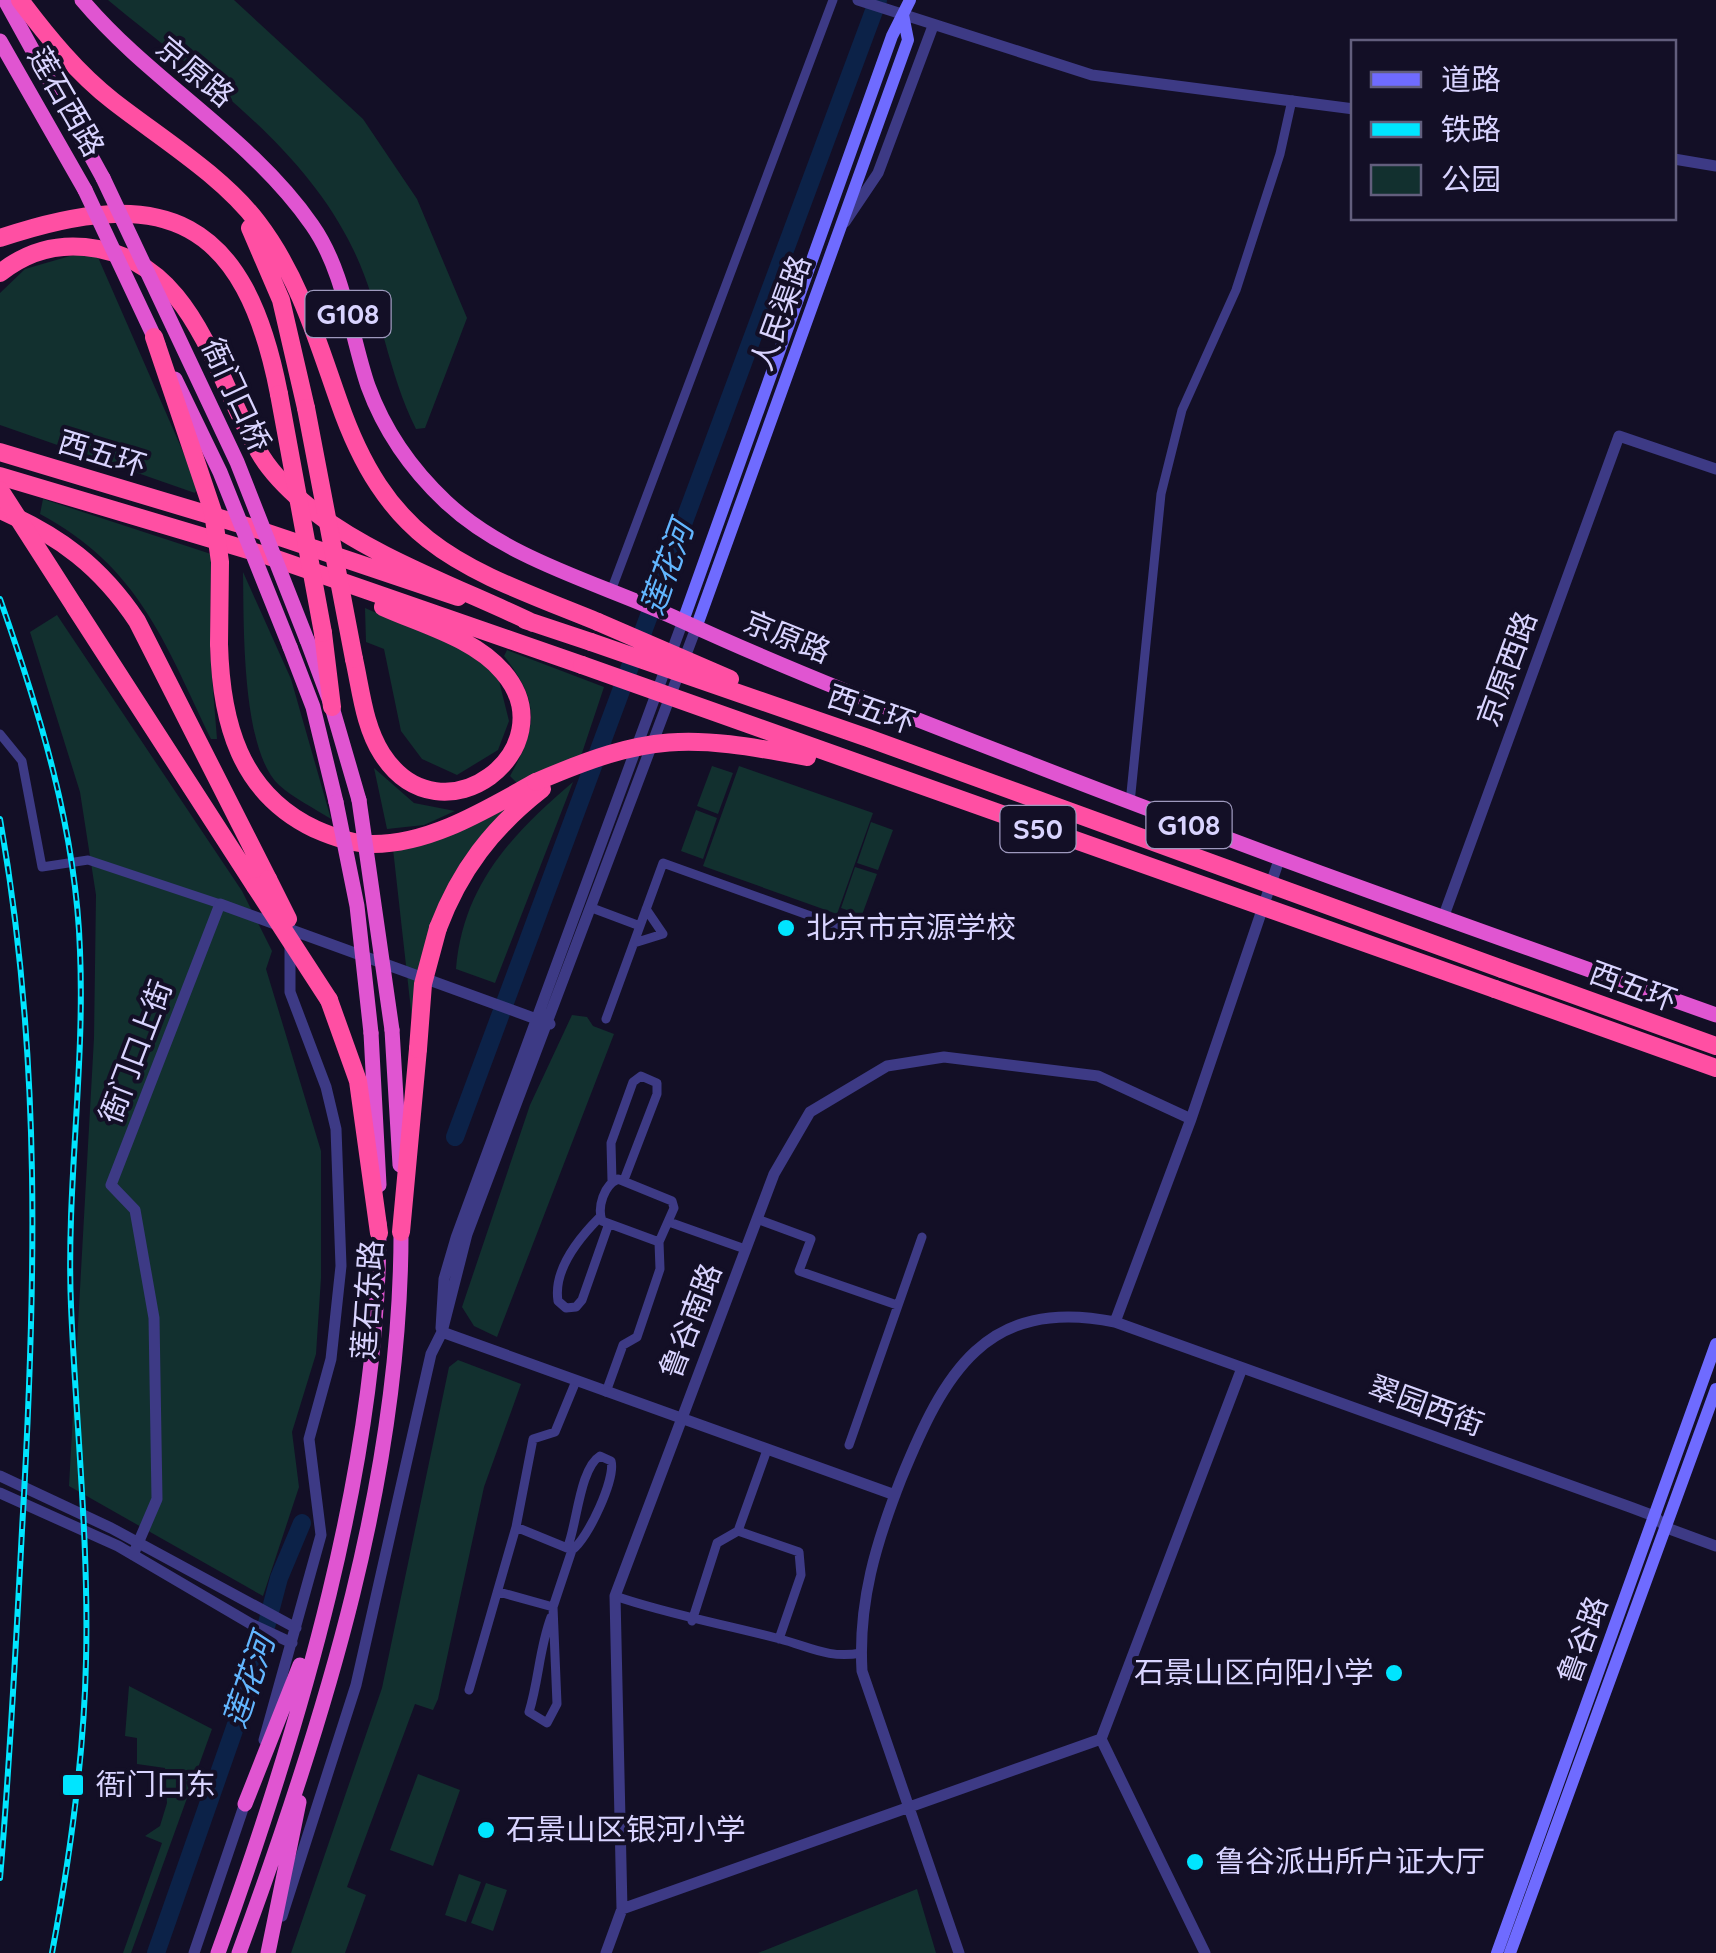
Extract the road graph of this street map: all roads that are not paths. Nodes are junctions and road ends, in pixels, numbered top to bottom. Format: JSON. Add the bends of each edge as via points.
{"nodes":[{"id":1,"x":5,"y":0,"type":"edge"},
{"id":2,"x":82,"y":0,"type":"edge"},
{"id":3,"x":833,"y":0,"type":"edge"},
{"id":4,"x":858,"y":0,"type":"edge"},
{"id":5,"x":910,"y":0,"type":"edge"},
{"id":6,"x":22,"y":12,"type":"edge"},
{"id":7,"x":903,"y":16,"type":"junction"},
{"id":8,"x":933,"y":26,"type":"junction"},
{"id":9,"x":0,"y":41,"type":"edge"},
{"id":10,"x":1292,"y":100,"type":"junction"},
{"id":11,"x":1351,"y":109,"type":"edge"},
{"id":12,"x":1676,"y":158,"type":"edge"},
{"id":13,"x":1716,"y":166,"type":"edge"},
{"id":14,"x":104,"y":178,"type":"joint"},
{"id":15,"x":85,"y":190,"type":"joint"},
{"id":16,"x":228,"y":195,"type":"junction"},
{"id":17,"x":0,"y":238,"type":"edge"},
{"id":18,"x":835,"y":238,"type":"junction"},
{"id":19,"x":0,"y":272,"type":"edge"},
{"id":20,"x":154,"y":337,"type":"junction"},
{"id":21,"x":0,"y":452,"type":"edge"},
{"id":22,"x":1716,"y":469,"type":"edge"},
{"id":23,"x":0,"y":476,"type":"edge"},
{"id":24,"x":0,"y":490,"type":"edge"},
{"id":25,"x":0,"y":510,"type":"edge"},
{"id":26,"x":268,"y":556,"type":"junction"},
{"id":27,"x":618,"y":593,"type":"junction"},
{"id":28,"x":683,"y":621,"type":"junction"},
{"id":29,"x":533,"y":622,"type":"junction"},
{"id":30,"x":315,"y":637,"type":"junction"},
{"id":31,"x":290,"y":647,"type":"joint"},
{"id":32,"x":332,"y":706,"type":"joint"},
{"id":33,"x":0,"y":734,"type":"edge"},
{"id":34,"x":868,"y":738,"type":"junction"},
{"id":35,"x":860,"y":767,"type":"junction"},
{"id":36,"x":538,"y":786,"type":"junction"},
{"id":37,"x":1130,"y":803,"type":"junction"},
{"id":38,"x":1279,"y":860,"type":"junction"},
{"id":39,"x":262,"y":882,"type":"junction"},
{"id":40,"x":220,"y":904,"type":"junction"},
{"id":41,"x":592,"y":908,"type":"junction"},
{"id":42,"x":646,"y":909,"type":"junction"},
{"id":43,"x":1443,"y":918,"type":"junction"},
{"id":44,"x":640,"y":926,"type":"junction"},
{"id":45,"x":291,"y":930,"type":"junction"},
{"id":46,"x":858,"y":933,"type":"dead end"},
{"id":47,"x":634,"y":943,"type":"junction"},
{"id":48,"x":1716,"y":1015,"type":"edge"},
{"id":49,"x":606,"y":1018,"type":"dead end"},
{"id":50,"x":544,"y":1022,"type":"junction"},
{"id":51,"x":1716,"y":1046,"type":"edge"},
{"id":52,"x":1716,"y":1068,"type":"edge"},
{"id":53,"x":1191,"y":1119,"type":"junction"},
{"id":54,"x":624,"y":1180,"type":"junction"},
{"id":55,"x":612,"y":1181,"type":"junction"},
{"id":56,"x":600,"y":1216,"type":"junction"},
{"id":57,"x":757,"y":1219,"type":"junction"},
{"id":58,"x":668,"y":1222,"type":"junction"},
{"id":59,"x":608,"y":1226,"type":"junction"},
{"id":60,"x":401,"y":1232,"type":"junction"},
{"id":61,"x":379,"y":1233,"type":"junction"},
{"id":62,"x":922,"y":1237,"type":"dead end"},
{"id":63,"x":659,"y":1242,"type":"junction"},
{"id":64,"x":745,"y":1249,"type":"junction"},
{"id":65,"x":897,"y":1305,"type":"junction"},
{"id":66,"x":1115,"y":1322,"type":"junction"},
{"id":67,"x":442,"y":1332,"type":"junction"},
{"id":68,"x":1716,"y":1344,"type":"edge"},
{"id":69,"x":1242,"y":1368,"type":"junction"},
{"id":70,"x":576,"y":1381,"type":"junction"},
{"id":71,"x":1716,"y":1389,"type":"edge"},
{"id":72,"x":606,"y":1392,"type":"junction"},
{"id":73,"x":681,"y":1419,"type":"junction"},
{"id":74,"x":849,"y":1445,"type":"dead end"},
{"id":75,"x":767,"y":1450,"type":"junction"},
{"id":76,"x":0,"y":1476,"type":"edge"},
{"id":77,"x":0,"y":1493,"type":"edge"},
{"id":78,"x":895,"y":1495,"type":"junction"},
{"id":79,"x":1654,"y":1516,"type":"junction"},
{"id":80,"x":516,"y":1527,"type":"junction"},
{"id":81,"x":1666,"y":1528,"type":"junction"},
{"id":82,"x":738,"y":1531,"type":"junction"},
{"id":83,"x":1716,"y":1546,"type":"edge"},
{"id":84,"x":570,"y":1548,"type":"junction"},
{"id":85,"x":136,"y":1549,"type":"junction"},
{"id":86,"x":500,"y":1592,"type":"junction"},
{"id":87,"x":615,"y":1596,"type":"junction"},
{"id":88,"x":322,"y":1611,"type":"junction"},
{"id":89,"x":552,"y":1612,"type":"junction"},
{"id":90,"x":692,"y":1621,"type":"junction"},
{"id":91,"x":292,"y":1626,"type":"junction"},
{"id":92,"x":779,"y":1639,"type":"junction"},
{"id":93,"x":287,"y":1640,"type":"junction"},
{"id":94,"x":861,"y":1653,"type":"junction"},
{"id":95,"x":469,"y":1690,"type":"dead end"},
{"id":96,"x":315,"y":1725,"type":"junction"},
{"id":97,"x":1102,"y":1739,"type":"junction"},
{"id":98,"x":245,"y":1804,"type":"junction"},
{"id":99,"x":906,"y":1806,"type":"junction"},
{"id":100,"x":622,"y":1909,"type":"junction"},
{"id":101,"x":194,"y":1953,"type":"edge"},
{"id":102,"x":218,"y":1953,"type":"edge"},
{"id":103,"x":240,"y":1953,"type":"edge"},
{"id":104,"x":269,"y":1953,"type":"edge"},
{"id":105,"x":606,"y":1953,"type":"edge"},
{"id":106,"x":959,"y":1953,"type":"edge"},
{"id":107,"x":1206,"y":1953,"type":"edge"},
{"id":108,"x":1497,"y":1953,"type":"edge"},
{"id":109,"x":1510,"y":1953,"type":"edge"}],
"edges":[{"from":1,"to":6,"type":"highway","name":"莲石西路"},
{"from":2,"to":27,"type":"highway","name":"京原路","number":"G108","via":[[129,52],[288,191],[317,232],[341,287],[369,388],[416,472],[486,532]]},
{"from":3,"to":27,"type":"street","name":"人民渠路"},
{"from":4,"to":7,"type":"street"},
{"from":5,"to":7,"type":"main road","name":"人民渠路"},
{"from":6,"to":14,"type":"highway","name":"莲石西路"},
{"from":6,"to":16,"type":"highway","via":[[76,68]]},
{"from":7,"to":8,"type":"street"},
{"from":7,"to":18,"type":"main road","name":"人民渠路","via":[[908,40]]},
{"from":7,"to":28,"type":"main road","name":"人民渠路"},
{"from":8,"to":10,"type":"street","via":[[1092,74]]},
{"from":8,"to":18,"type":"street","via":[[878,173]]},
{"from":9,"to":15,"type":"highway","name":"莲石西路"},
{"from":10,"to":11,"type":"street"},
{"from":10,"to":37,"type":"street","via":[[1236,290],[1182,410],[1161,494]]},
{"from":12,"to":13,"type":"street"},
{"from":14,"to":30,"type":"highway","name":"衙门口桥","bridge":true},
{"from":15,"to":20,"type":"highway","name":"衙门口桥","bridge":true},
{"from":16,"to":26,"type":"highway","bridge":true,"via":[[272,274],[306,408],[354,658],[370,728],[400,774],[431,791],[486,782],[510,756],[520,724],[507,676],[494,662],[475,648]]},
{"from":16,"to":34,"type":"highway","bridge":true,"via":[[256,219],[294,283],[354,445],[410,528],[466,567]]},
{"from":17,"to":30,"type":"highway","bridge":true,"via":[[106,212],[170,220],[233,267],[268,336]]},
{"from":18,"to":28,"type":"main road","name":"人民渠路"},
{"from":19,"to":29,"type":"highway","via":[[26,256],[62,247],[103,248],[157,274],[216,359],[264,461],[312,510]]},
{"from":20,"to":31,"type":"highway","name":"衙门口桥","bridge":true,"via":[[220,472]]},
{"from":20,"to":36,"type":"highway","bridge":true,"via":[[213,512],[224,716],[247,770],[280,808],[327,834],[375,844],[427,834]]},
{"from":21,"to":29,"type":"highway","name":"西五环","number":"S50","via":[[256,528]]},
{"from":22,"to":43,"type":"street","name":"京原西路","via":[[1619,436]]},
{"from":23,"to":26,"type":"highway","name":"西五环","number":"S50"},
{"from":24,"to":39,"type":"highway","bridge":true},
{"from":25,"to":39,"type":"highway","via":[[68,544],[118,593]]},
{"from":26,"to":35,"type":"highway","name":"西五环","number":"S50","bridge":true},
{"from":27,"to":28,"type":"highway","name":"京原路","number":"G108"},
{"from":28,"to":37,"type":"highway","name":"京原路","number":"G108"},
{"from":28,"to":41,"type":"street"},
{"from":28,"to":50,"type":"street"},
{"from":29,"to":34,"type":"highway","name":"西五环","number":"S50","bridge":true},
{"from":30,"to":32,"type":"highway"},
{"from":31,"to":61,"type":"highway","name":"莲石东路","bridge":true,"via":[[312,706],[357,906],[371,1033]]},
{"from":32,"to":60,"type":"highway","name":"莲石东路","bridge":true,"via":[[359,800],[392,1030]]},
{"from":33,"to":40,"type":"street","via":[[22,762],[42,868],[88,860]]},
{"from":34,"to":51,"type":"highway","name":"西五环","number":"S50","bridge":true},
{"from":35,"to":36,"type":"highway","bridge":true,"via":[[712,739],[649,743],[588,760]]},
{"from":35,"to":52,"type":"highway","name":"西五环","number":"S50","bridge":true},
{"from":36,"to":60,"type":"highway","bridge":true,"via":[[478,848],[438,928],[423,984]]},
{"from":37,"to":38,"type":"highway","name":"京原路","number":"G108"},
{"from":38,"to":43,"type":"highway","name":"京原路","number":"G108"},
{"from":38,"to":53,"type":"street"},
{"from":39,"to":61,"type":"highway","bridge":true,"via":[[328,1000],[358,1081]]},
{"from":40,"to":45,"type":"street"},
{"from":40,"to":85,"type":"street","name":"衙门口上街","via":[[111,1185],[135,1210],[154,1318],[157,1499]]},
{"from":41,"to":44,"type":"street"},
{"from":41,"to":50,"type":"street"},
{"from":42,"to":44,"type":"street"},
{"from":42,"to":46,"type":"street","via":[[663,862]]},
{"from":42,"to":47,"type":"street","via":[[663,934]]},
{"from":43,"to":48,"type":"highway","name":"京原路","number":"G108"},
{"from":44,"to":47,"type":"street"},
{"from":45,"to":50,"type":"street"},
{"from":45,"to":91,"type":"street","name":"莲石东路","via":[[290,992],[332,1108],[341,1202],[336,1328],[309,1439],[322,1536]]},
{"from":47,"to":49,"type":"street"},
{"from":50,"to":67,"type":"street","via":[[456,1238],[438,1315]]},
{"from":53,"to":57,"type":"street","name":"鲁谷南路","via":[[1098,1076],[944,1058],[886,1066],[810,1112]]},
{"from":53,"to":66,"type":"street"},
{"from":54,"to":55,"type":"street"},
{"from":54,"to":55,"type":"street","via":[[657,1094],[650,1076],[634,1082],[612,1143]]},
{"from":54,"to":58,"type":"street","via":[[668,1196],[674,1208]]},
{"from":55,"to":56,"type":"street"},
{"from":56,"to":59,"type":"street"},
{"from":56,"to":59,"type":"street","via":[[574,1243],[557,1292],[566,1308],[582,1300]]},
{"from":57,"to":64,"type":"street","name":"鲁谷南路"},
{"from":57,"to":65,"type":"street","via":[[810,1238],[800,1271]]},
{"from":58,"to":63,"type":"street"},
{"from":58,"to":64,"type":"street"},
{"from":59,"to":63,"type":"street"},
{"from":60,"to":96,"type":"highway","name":"莲石东路","via":[[386,1429],[346,1618]]},
{"from":61,"to":88,"type":"highway","name":"莲石东路","via":[[361,1424]]},
{"from":62,"to":65,"type":"street"},
{"from":63,"to":72,"type":"street","via":[[660,1269],[637,1337],[623,1345]]},
{"from":64,"to":73,"type":"street","name":"鲁谷南路"},
{"from":65,"to":74,"type":"street"},
{"from":66,"to":69,"type":"street","name":"翠园西街"},
{"from":66,"to":78,"type":"street","via":[[1048,1319],[990,1340],[939,1394]]},
{"from":67,"to":70,"type":"street"},
{"from":67,"to":104,"type":"street","via":[[356,1685]]},
{"from":68,"to":79,"type":"main road","name":"鲁谷路"},
{"from":69,"to":79,"type":"street","name":"翠园西街"},
{"from":69,"to":97,"type":"street"},
{"from":70,"to":72,"type":"street"},
{"from":70,"to":80,"type":"street","via":[[555,1432],[533,1439]]},
{"from":71,"to":81,"type":"main road","name":"鲁谷路"},
{"from":72,"to":73,"type":"street"},
{"from":73,"to":75,"type":"street"},
{"from":73,"to":87,"type":"street","name":"鲁谷南路"},
{"from":75,"to":78,"type":"street"},
{"from":75,"to":82,"type":"street"},
{"from":76,"to":85,"type":"street"},
{"from":77,"to":85,"type":"street"},
{"from":78,"to":94,"type":"street","via":[[864,1592]]},
{"from":79,"to":81,"type":"street","name":"翠园西街"},
{"from":79,"to":108,"type":"main road","name":"鲁谷路"},
{"from":80,"to":84,"type":"street"},
{"from":80,"to":86,"type":"street"},
{"from":81,"to":83,"type":"street","name":"翠园西街"},
{"from":81,"to":109,"type":"main road","name":"鲁谷路"},
{"from":82,"to":90,"type":"street","via":[[717,1542]]},
{"from":82,"to":92,"type":"street","via":[[798,1552],[801,1575]]},
{"from":84,"to":84,"type":"street","via":[[596,1516],[611,1460],[592,1461]]},
{"from":84,"to":89,"type":"street"},
{"from":85,"to":91,"type":"street"},
{"from":85,"to":93,"type":"street"},
{"from":86,"to":89,"type":"street"},
{"from":86,"to":95,"type":"street"},
{"from":87,"to":90,"type":"street"},
{"from":87,"to":100,"type":"street","name":"鲁谷南路"},
{"from":88,"to":98,"type":"highway"},
{"from":88,"to":102,"type":"highway","name":"莲石东路","via":[[295,1720]]},
{"from":89,"to":89,"type":"street","via":[[557,1704],[547,1723],[529,1712]]},
{"from":90,"to":92,"type":"street"},
{"from":91,"to":93,"type":"street","name":"莲石东路"},
{"from":92,"to":94,"type":"street","via":[[834,1658]]},
{"from":93,"to":98,"type":"street","name":"莲石东路"},
{"from":94,"to":99,"type":"street"},
{"from":96,"to":103,"type":"highway","name":"莲石东路"},
{"from":96,"to":104,"type":"highway"},
{"from":97,"to":99,"type":"street"},
{"from":97,"to":107,"type":"street"},
{"from":98,"to":101,"type":"street","name":"莲石东路"},
{"from":99,"to":100,"type":"street"},
{"from":99,"to":106,"type":"street"},
{"from":100,"to":105,"type":"street","name":"鲁谷南路"}]}
